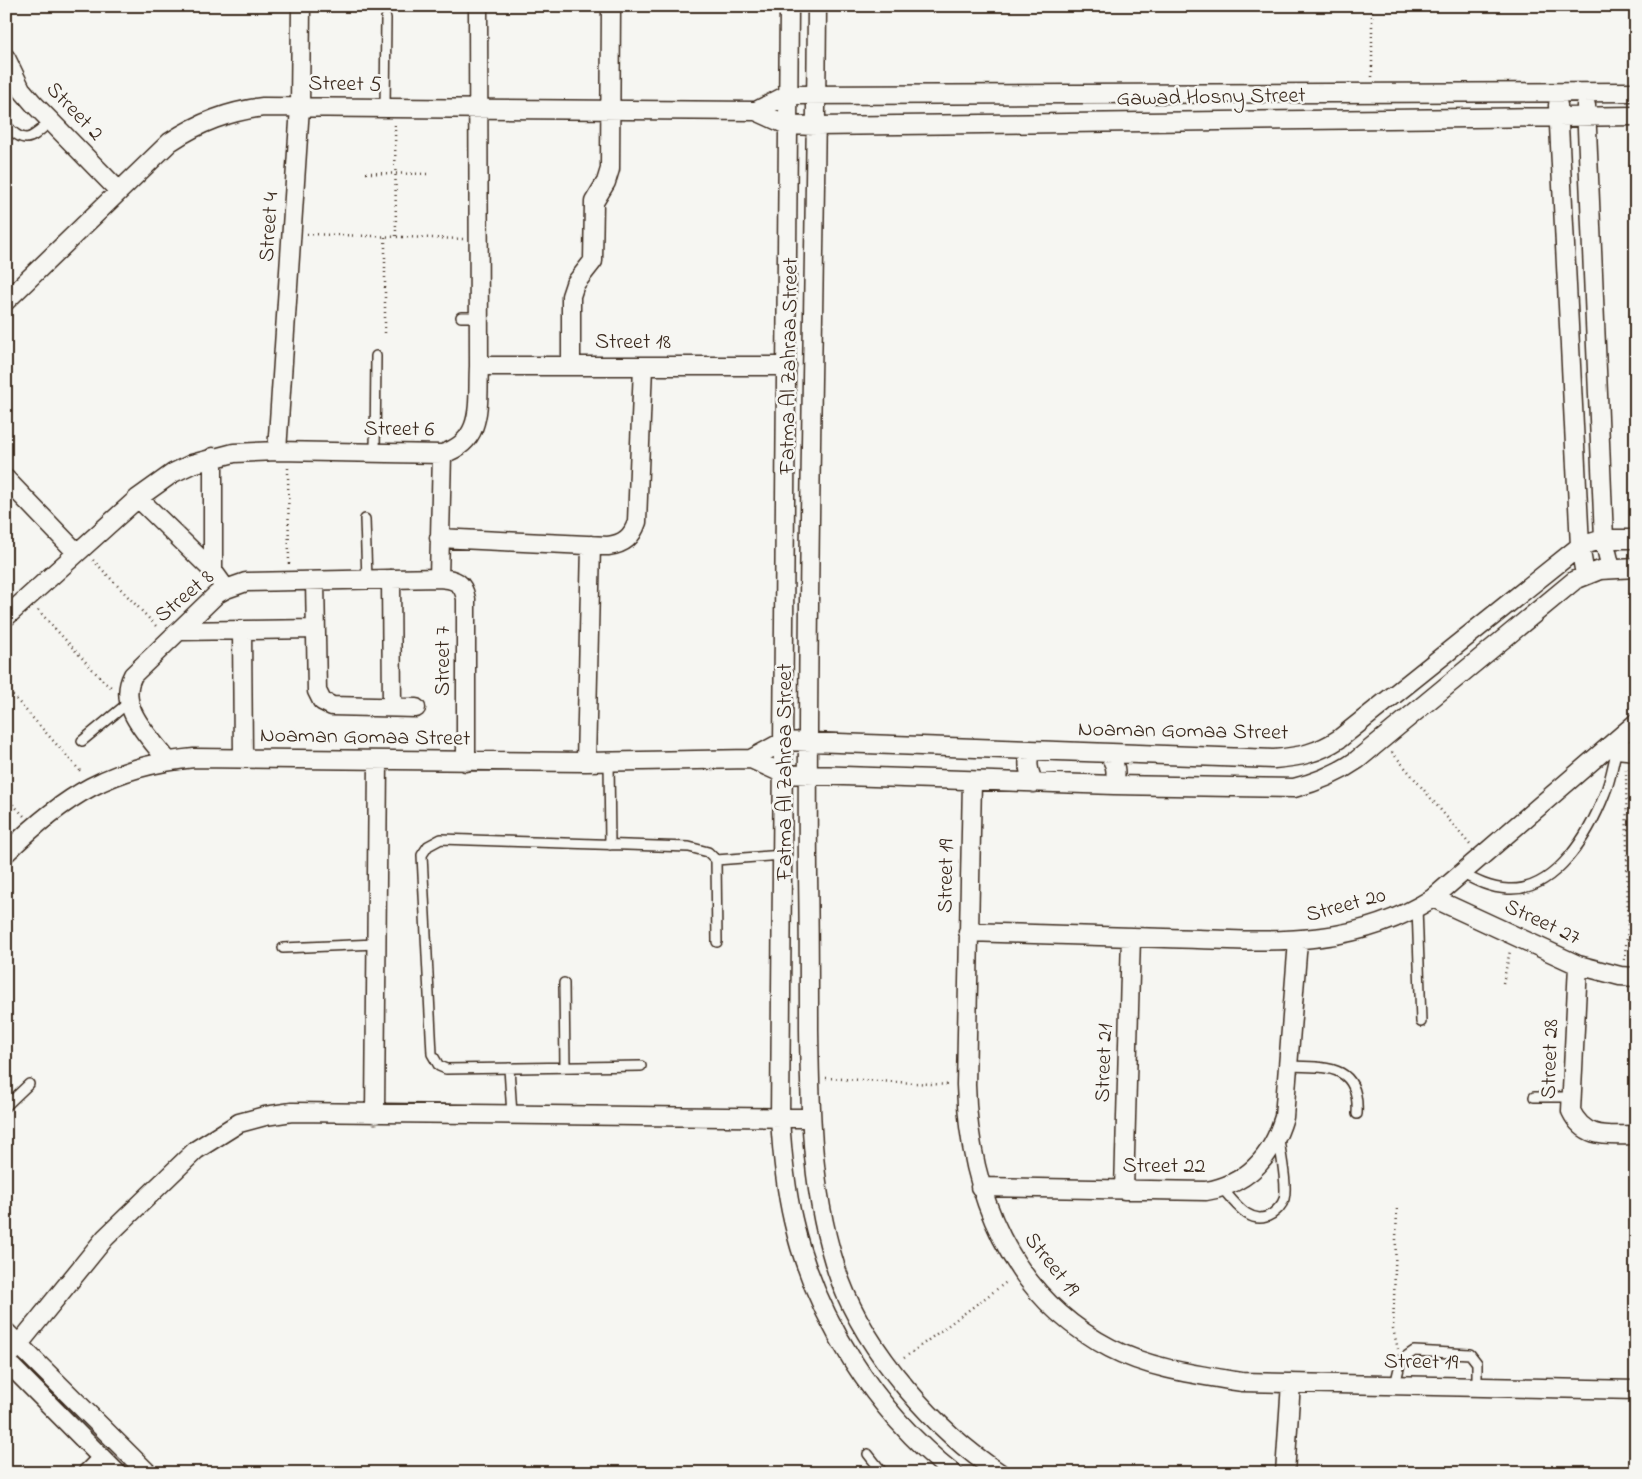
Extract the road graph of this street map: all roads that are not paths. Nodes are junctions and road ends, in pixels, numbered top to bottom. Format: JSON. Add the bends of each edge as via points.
{"nodes":[{"id":1,"x":301,"y":6,"type":"edge"},
{"id":2,"x":478,"y":6,"type":"edge"},
{"id":3,"x":612,"y":6,"type":"edge"},
{"id":4,"x":788,"y":6,"type":"edge"},
{"id":5,"x":817,"y":6,"type":"edge"},
{"id":6,"x":386,"y":18,"type":"dead end"},
{"id":7,"x":6,"y":58,"type":"edge"},
{"id":8,"x":1558,"y":92,"type":"junction"},
{"id":9,"x":1586,"y":92,"type":"junction"},
{"id":10,"x":1636,"y":92,"type":"edge"},
{"id":11,"x":787,"y":95,"type":"junction"},
{"id":12,"x":816,"y":95,"type":"junction"},
{"id":13,"x":300,"y":107,"type":"junction"},
{"id":14,"x":390,"y":108,"type":"junction"},
{"id":15,"x":478,"y":109,"type":"junction"},
{"id":16,"x":610,"y":110,"type":"junction"},
{"id":17,"x":756,"y":111,"type":"junction"},
{"id":18,"x":1559,"y":116,"type":"junction"},
{"id":19,"x":1587,"y":116,"type":"junction"},
{"id":20,"x":1636,"y":116,"type":"edge"},
{"id":21,"x":50,"y":122,"type":"junction"},
{"id":22,"x":6,"y":125,"type":"edge"},
{"id":23,"x":787,"y":125,"type":"junction"},
{"id":24,"x":816,"y":126,"type":"junction"},
{"id":25,"x":118,"y":190,"type":"junction"},
{"id":26,"x":6,"y":301,"type":"edge"},
{"id":27,"x":376,"y":356,"type":"dead end"},
{"id":28,"x":479,"y":366,"type":"junction"},
{"id":29,"x":571,"y":366,"type":"junction"},
{"id":30,"x":643,"y":366,"type":"junction"},
{"id":31,"x":787,"y":366,"type":"junction"},
{"id":32,"x":282,"y":451,"type":"junction"},
{"id":33,"x":375,"y":453,"type":"junction"},
{"id":34,"x":442,"y":454,"type":"junction"},
{"id":35,"x":213,"y":457,"type":"junction"},
{"id":36,"x":6,"y":479,"type":"edge"},
{"id":37,"x":138,"y":498,"type":"junction"},
{"id":38,"x":365,"y":519,"type":"dead end"},
{"id":39,"x":439,"y":538,"type":"junction"},
{"id":40,"x":1604,"y":539,"type":"junction"},
{"id":41,"x":1636,"y":539,"type":"edge"},
{"id":42,"x":590,"y":545,"type":"junction"},
{"id":43,"x":1580,"y":546,"type":"junction"},
{"id":44,"x":80,"y":551,"type":"junction"},
{"id":45,"x":1636,"y":568,"type":"edge"},
{"id":46,"x":1611,"y":569,"type":"junction"},
{"id":47,"x":213,"y":570,"type":"junction"},
{"id":48,"x":1585,"y":575,"type":"junction"},
{"id":49,"x":439,"y":578,"type":"junction"},
{"id":50,"x":391,"y":579,"type":"junction"},
{"id":51,"x":367,"y":580,"type":"junction"},
{"id":52,"x":315,"y":581,"type":"junction"},
{"id":53,"x":226,"y":589,"type":"junction"},
{"id":54,"x":6,"y":617,"type":"edge"},
{"id":55,"x":316,"y":629,"type":"junction"},
{"id":56,"x":242,"y":630,"type":"junction"},
{"id":57,"x":174,"y":635,"type":"junction"},
{"id":58,"x":127,"y":698,"type":"junction"},
{"id":59,"x":392,"y":708,"type":"junction"},
{"id":60,"x":416,"y":708,"type":"dead end"},
{"id":61,"x":1636,"y":723,"type":"edge"},
{"id":62,"x":82,"y":741,"type":"dead end"},
{"id":63,"x":784,"y":741,"type":"junction"},
{"id":64,"x":807,"y":742,"type":"junction"},
{"id":65,"x":1621,"y":749,"type":"edge"},
{"id":66,"x":1030,"y":750,"type":"junction"},
{"id":67,"x":1108,"y":753,"type":"junction"},
{"id":68,"x":751,"y":758,"type":"junction"},
{"id":69,"x":243,"y":759,"type":"junction"},
{"id":70,"x":378,"y":760,"type":"junction"},
{"id":71,"x":168,"y":761,"type":"junction"},
{"id":72,"x":466,"y":762,"type":"junction"},
{"id":73,"x":586,"y":762,"type":"junction"},
{"id":74,"x":609,"y":762,"type":"junction"},
{"id":75,"x":784,"y":774,"type":"junction"},
{"id":76,"x":808,"y":775,"type":"junction"},
{"id":77,"x":972,"y":781,"type":"junction"},
{"id":78,"x":1034,"y":783,"type":"junction"},
{"id":79,"x":1114,"y":785,"type":"junction"},
{"id":80,"x":610,"y":845,"type":"junction"},
{"id":81,"x":6,"y":853,"type":"edge"},
{"id":82,"x":783,"y":855,"type":"junction"},
{"id":83,"x":716,"y":860,"type":"junction"},
{"id":84,"x":1461,"y":873,"type":"junction"},
{"id":85,"x":1433,"y":898,"type":"junction"},
{"id":86,"x":1418,"y":907,"type":"junction"},
{"id":87,"x":968,"y":932,"type":"junction"},
{"id":88,"x":1131,"y":937,"type":"junction"},
{"id":89,"x":1298,"y":941,"type":"junction"},
{"id":90,"x":717,"y":942,"type":"dead end"},
{"id":91,"x":376,"y":944,"type":"junction"},
{"id":92,"x":283,"y":948,"type":"dead end"},
{"id":93,"x":1578,"y":965,"type":"junction"},
{"id":94,"x":1628,"y":977,"type":"edge"},
{"id":95,"x":564,"y":984,"type":"dead end"},
{"id":96,"x":1421,"y":1022,"type":"dead end"},
{"id":97,"x":641,"y":1066,"type":"dead end"},
{"id":98,"x":1288,"y":1066,"type":"junction"},
{"id":99,"x":565,"y":1067,"type":"junction"},
{"id":100,"x":509,"y":1068,"type":"junction"},
{"id":101,"x":29,"y":1084,"type":"dead end"},
{"id":102,"x":1534,"y":1097,"type":"dead end"},
{"id":103,"x":1571,"y":1097,"type":"junction"},
{"id":104,"x":6,"y":1106,"type":"edge"},
{"id":105,"x":374,"y":1114,"type":"junction"},
{"id":106,"x":1356,"y":1114,"type":"dead end"},
{"id":107,"x":512,"y":1115,"type":"junction"},
{"id":108,"x":780,"y":1118,"type":"junction"},
{"id":109,"x":810,"y":1118,"type":"junction"},
{"id":110,"x":1636,"y":1135,"type":"edge"},
{"id":111,"x":1278,"y":1136,"type":"junction"},
{"id":112,"x":980,"y":1187,"type":"junction"},
{"id":113,"x":1222,"y":1188,"type":"junction"},
{"id":114,"x":1124,"y":1190,"type":"junction"},
{"id":115,"x":12,"y":1338,"type":"edge"},
{"id":116,"x":6,"y":1360,"type":"edge"},
{"id":117,"x":1291,"y":1383,"type":"junction"},
{"id":118,"x":1395,"y":1385,"type":"junction"},
{"id":119,"x":1477,"y":1387,"type":"junction"},
{"id":120,"x":1636,"y":1390,"type":"edge"},
{"id":121,"x":868,"y":1454,"type":"dead end"},
{"id":122,"x":102,"y":1458,"type":"junction"},
{"id":123,"x":932,"y":1465,"type":"edge"},
{"id":124,"x":115,"y":1472,"type":"edge"},
{"id":125,"x":87,"y":1473,"type":"edge"},
{"id":126,"x":148,"y":1473,"type":"edge"},
{"id":127,"x":883,"y":1473,"type":"edge"},
{"id":128,"x":953,"y":1473,"type":"edge"},
{"id":129,"x":1000,"y":1473,"type":"edge"},
{"id":130,"x":1286,"y":1473,"type":"edge"}],
"edges":[{"from":1,"to":13,"type":"street","name":"Street 4"},
{"from":2,"to":15,"type":"street","name":"Street 6"},
{"from":3,"to":16,"type":"street"},
{"from":4,"to":11,"type":"street","name":"Fatma Al Zahraa Street"},
{"from":5,"to":12,"type":"street","name":"Fatma Al Zahraa Street"},
{"from":6,"to":14,"type":"lane"},
{"from":7,"to":21,"type":"street","name":"Street 2","via":[[21,89]]},
{"from":8,"to":9,"type":"street","name":"Gawad Hosny Street"},
{"from":8,"to":12,"type":"street","name":"Gawad Hosny Street"},
{"from":8,"to":18,"type":"street"},
{"from":9,"to":10,"type":"street","name":"Gawad Hosny Street"},
{"from":9,"to":19,"type":"street"},
{"from":11,"to":12,"type":"street","name":"Gawad Hosny Street"},
{"from":11,"to":17,"type":"street","name":"Street 5"},
{"from":11,"to":23,"type":"street","name":"Fatma Al Zahraa Street"},
{"from":12,"to":24,"type":"street","name":"Fatma Al Zahraa Street"},
{"from":13,"to":14,"type":"street","name":"Street 5"},
{"from":13,"to":25,"type":"street","name":"Street 5","via":[[238,110],[199,124],[170,142]]},
{"from":13,"to":32,"type":"street","name":"Street 4"},
{"from":14,"to":15,"type":"street","name":"Street 5"},
{"from":15,"to":16,"type":"street","name":"Street 5"},
{"from":15,"to":28,"type":"street","name":"Street 6","via":[[477,240],[470,317]]},
{"from":16,"to":17,"type":"street","name":"Street 5"},
{"from":16,"to":29,"type":"street","via":[[610,169],[594,202],[593,261],[575,284],[571,296]]},
{"from":17,"to":23,"type":"street","name":"Street 5"},
{"from":18,"to":19,"type":"street","name":"Gawad Hosny Street"},
{"from":18,"to":24,"type":"street","name":"Gawad Hosny Street"},
{"from":18,"to":43,"type":"street"},
{"from":19,"to":20,"type":"street","name":"Gawad Hosny Street"},
{"from":19,"to":40,"type":"street"},
{"from":21,"to":22,"type":"lane","via":[[24,139],[18,138]]},
{"from":21,"to":25,"type":"street","name":"Street 2"},
{"from":23,"to":24,"type":"street","name":"Gawad Hosny Street"},
{"from":23,"to":31,"type":"street","name":"Fatma Al Zahraa Street"},
{"from":24,"to":64,"type":"street","name":"Fatma Al Zahraa Street"},
{"from":25,"to":26,"type":"street","name":"Street 5"},
{"from":27,"to":33,"type":"lane"},
{"from":28,"to":29,"type":"street","name":"Street 18"},
{"from":28,"to":34,"type":"street","name":"Street 6","via":[[477,418],[473,431],[466,442]]},
{"from":29,"to":30,"type":"street","name":"Street 18"},
{"from":30,"to":31,"type":"street","name":"Street 18"},
{"from":30,"to":42,"type":"street","via":[[637,522],[634,532],[618,545]]},
{"from":31,"to":63,"type":"street","name":"Fatma Al Zahraa Street"},
{"from":32,"to":33,"type":"street","name":"Street 6"},
{"from":32,"to":35,"type":"street","name":"Street 6"},
{"from":33,"to":34,"type":"street","name":"Street 6"},
{"from":34,"to":39,"type":"street"},
{"from":35,"to":37,"type":"street","name":"Street 6","via":[[173,473]]},
{"from":35,"to":47,"type":"street"},
{"from":36,"to":44,"type":"street"},
{"from":37,"to":44,"type":"street","name":"Street 6"},
{"from":37,"to":47,"type":"street"},
{"from":38,"to":51,"type":"lane"},
{"from":39,"to":42,"type":"street"},
{"from":39,"to":49,"type":"street"},
{"from":40,"to":41,"type":"street","name":"Noaman Gomaa Street"},
{"from":40,"to":43,"type":"street","name":"Noaman Gomaa Street"},
{"from":40,"to":46,"type":"street"},
{"from":42,"to":73,"type":"street"},
{"from":43,"to":48,"type":"street"},
{"from":43,"to":67,"type":"street","name":"Noaman Gomaa Street","via":[[1320,751],[1274,759]]},
{"from":44,"to":54,"type":"street","name":"Street 6"},
{"from":45,"to":46,"type":"street","name":"Noaman Gomaa Street"},
{"from":46,"to":48,"type":"street","name":"Noaman Gomaa Street"},
{"from":47,"to":53,"type":"street"},
{"from":48,"to":79,"type":"street","name":"Noaman Gomaa Street","via":[[1382,740],[1338,773],[1317,783],[1294,788]]},
{"from":49,"to":50,"type":"street","name":"Street 8"},
{"from":49,"to":72,"type":"street","name":"Street 7","via":[[460,583],[466,599]]},
{"from":50,"to":51,"type":"street","name":"Street 8"},
{"from":50,"to":59,"type":"street"},
{"from":51,"to":52,"type":"street","name":"Street 8"},
{"from":52,"to":53,"type":"street","name":"Street 8","via":[[246,582]]},
{"from":52,"to":55,"type":"street"},
{"from":53,"to":57,"type":"street","name":"Street 8"},
{"from":55,"to":56,"type":"street"},
{"from":55,"to":59,"type":"street","via":[[316,691],[322,701],[332,706]]},
{"from":56,"to":57,"type":"street"},
{"from":56,"to":69,"type":"street"},
{"from":57,"to":58,"type":"street","name":"Street 8","via":[[133,674]]},
{"from":58,"to":62,"type":"lane"},
{"from":58,"to":71,"type":"street","via":[[132,712]]},
{"from":59,"to":60,"type":"street"},
{"from":61,"to":65,"type":"street","name":"Street 20"},
{"from":63,"to":64,"type":"street","name":"Noaman Gomaa Street"},
{"from":63,"to":68,"type":"street","name":"Noaman Gomaa Street"},
{"from":63,"to":75,"type":"street","name":"Fatma Al Zahraa Street"},
{"from":64,"to":66,"type":"street","name":"Noaman Gomaa Street"},
{"from":64,"to":76,"type":"street","name":"Fatma Al Zahraa Street"},
{"from":65,"to":84,"type":"street","name":"Street 20"},
{"from":65,"to":84,"type":"lane","via":[[1590,825],[1566,861],[1539,883],[1509,890],[1486,886]]},
{"from":66,"to":67,"type":"street","name":"Noaman Gomaa Street"},
{"from":66,"to":78,"type":"street","via":[[1029,773]]},
{"from":67,"to":79,"type":"street","via":[[1116,768]]},
{"from":68,"to":74,"type":"street","name":"Noaman Gomaa Street"},
{"from":68,"to":75,"type":"street","name":"Noaman Gomaa Street"},
{"from":69,"to":70,"type":"street","name":"Noaman Gomaa Street"},
{"from":69,"to":71,"type":"street","name":"Noaman Gomaa Street"},
{"from":70,"to":72,"type":"street","name":"Noaman Gomaa Street"},
{"from":70,"to":91,"type":"street"},
{"from":71,"to":81,"type":"street","name":"Noaman Gomaa Street","via":[[134,768],[93,786],[53,810]]},
{"from":72,"to":73,"type":"street","name":"Noaman Gomaa Street"},
{"from":73,"to":74,"type":"street","name":"Noaman Gomaa Street"},
{"from":74,"to":80,"type":"lane"},
{"from":75,"to":76,"type":"street","name":"Noaman Gomaa Street"},
{"from":75,"to":82,"type":"street","name":"Fatma Al Zahraa Street"},
{"from":76,"to":77,"type":"street","name":"Noaman Gomaa Street"},
{"from":76,"to":109,"type":"street","name":"Fatma Al Zahraa Street"},
{"from":77,"to":78,"type":"street","name":"Noaman Gomaa Street"},
{"from":77,"to":87,"type":"street","name":"Street 19"},
{"from":78,"to":79,"type":"street","name":"Noaman Gomaa Street"},
{"from":80,"to":83,"type":"lane","via":[[689,847],[708,852]]},
{"from":80,"to":100,"type":"lane","via":[[441,840],[428,846],[422,855],[432,1054],[439,1066],[446,1069]]},
{"from":82,"to":83,"type":"lane"},
{"from":82,"to":108,"type":"street","name":"Fatma Al Zahraa Street"},
{"from":83,"to":90,"type":"lane"},
{"from":84,"to":85,"type":"street","name":"Street 20"},
{"from":85,"to":86,"type":"street","name":"Street 20"},
{"from":85,"to":93,"type":"street","name":"Street 27"},
{"from":86,"to":89,"type":"street","name":"Street 20","via":[[1354,932]]},
{"from":86,"to":96,"type":"lane"},
{"from":87,"to":88,"type":"street","name":"Street 20"},
{"from":87,"to":112,"type":"street","name":"Street 19","via":[[966,1086],[970,1145]]},
{"from":88,"to":89,"type":"street","name":"Street 20"},
{"from":88,"to":114,"type":"street","name":"Street 21"},
{"from":89,"to":98,"type":"street","name":"Street 22"},
{"from":91,"to":92,"type":"lane"},
{"from":91,"to":105,"type":"street"},
{"from":93,"to":94,"type":"street","name":"Street 27"},
{"from":93,"to":103,"type":"street","name":"Street 28"},
{"from":95,"to":99,"type":"lane"},
{"from":97,"to":99,"type":"lane"},
{"from":98,"to":106,"type":"lane","via":[[1330,1067],[1344,1073],[1353,1084],[1358,1099]]},
{"from":98,"to":111,"type":"street","name":"Street 22","via":[[1284,1117]]},
{"from":99,"to":100,"type":"lane"},
{"from":100,"to":107,"type":"lane"},
{"from":101,"to":104,"type":"lane"},
{"from":102,"to":103,"type":"lane"},
{"from":103,"to":110,"type":"street","name":"Street 28","via":[[1571,1111],[1577,1123],[1587,1131]]},
{"from":105,"to":107,"type":"street"},
{"from":105,"to":115,"type":"street","via":[[292,1112],[239,1123],[216,1135],[196,1150],[105,1238]]},
{"from":107,"to":108,"type":"street"},
{"from":108,"to":109,"type":"street"},
{"from":108,"to":123,"type":"street","name":"Fatma Al Zahraa Street","via":[[784,1170],[793,1221],[820,1300],[837,1333],[880,1398]]},
{"from":109,"to":129,"type":"street","name":"Fatma Al Zahraa Street","via":[[820,1200],[829,1242],[841,1282],[861,1323],[891,1368],[943,1427]]},
{"from":111,"to":113,"type":"street","name":"Street 22","via":[[1256,1168]]},
{"from":111,"to":113,"type":"lane","via":[[1284,1199],[1278,1210],[1268,1217],[1256,1218],[1244,1213]]},
{"from":112,"to":114,"type":"street","name":"Street 22"},
{"from":112,"to":117,"type":"street","name":"Street 19","via":[[998,1231],[1022,1272],[1041,1297],[1074,1326],[1111,1349],[1152,1364],[1242,1382]]},
{"from":113,"to":114,"type":"street","name":"Street 22","via":[[1206,1191]]},
{"from":115,"to":116,"type":"street"},
{"from":115,"to":126,"type":"street"},
{"from":116,"to":122,"type":"street"},
{"from":117,"to":118,"type":"street","name":"Street 19"},
{"from":117,"to":130,"type":"street"},
{"from":118,"to":119,"type":"street","name":"Street 19"},
{"from":118,"to":119,"type":"lane","via":[[1401,1360],[1414,1351],[1470,1354],[1478,1364]]},
{"from":119,"to":120,"type":"street","name":"Street 19"},
{"from":121,"to":127,"type":"lane"},
{"from":122,"to":124,"type":"street"},
{"from":122,"to":125,"type":"street"},
{"from":123,"to":128,"type":"street","name":"Fatma Al Zahraa Street"}]}
